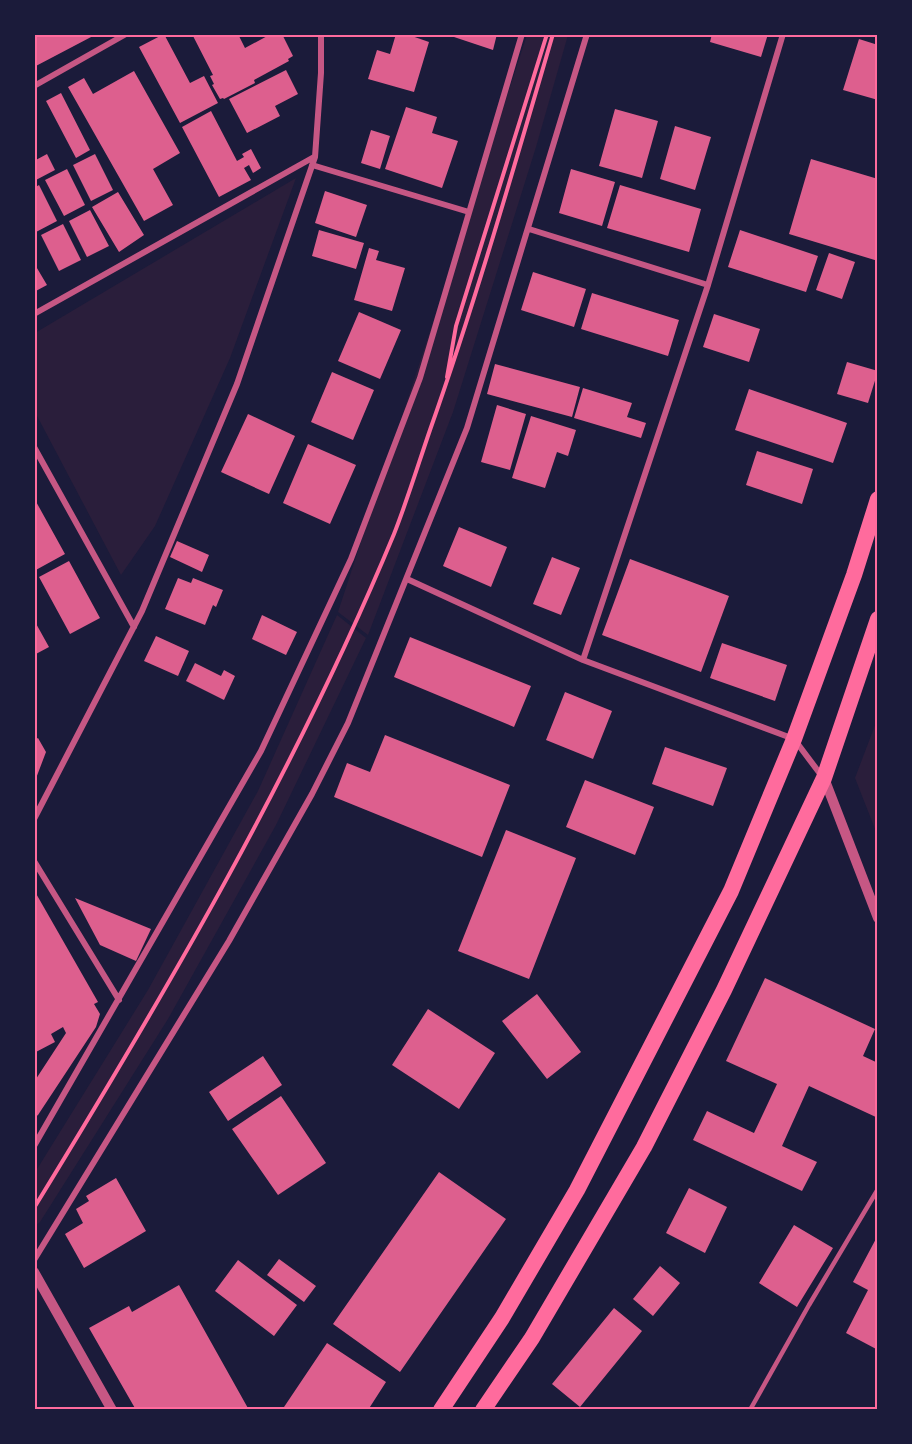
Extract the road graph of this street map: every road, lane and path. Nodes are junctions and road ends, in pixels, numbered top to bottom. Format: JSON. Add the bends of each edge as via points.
{"nodes":[{"id":1,"x":126,"y":34,"type":"edge"},
{"id":2,"x":321,"y":34,"type":"edge"},
{"id":3,"x":522,"y":34,"type":"edge"},
{"id":4,"x":547,"y":34,"type":"edge"},
{"id":5,"x":587,"y":34,"type":"edge"},
{"id":6,"x":783,"y":34,"type":"edge"},
{"id":7,"x":34,"y":86,"type":"edge"},
{"id":8,"x":315,"y":157,"type":"junction"},
{"id":9,"x":312,"y":165,"type":"junction"},
{"id":10,"x":469,"y":212,"type":"junction"},
{"id":11,"x":529,"y":229,"type":"junction"},
{"id":12,"x":708,"y":285,"type":"junction"},
{"id":13,"x":34,"y":314,"type":"edge"},
{"id":14,"x":444,"y":390,"type":"dead end"},
{"id":15,"x":34,"y":447,"type":"edge"},
{"id":16,"x":878,"y":499,"type":"edge"},
{"id":17,"x":407,"y":579,"type":"junction"},
{"id":18,"x":878,"y":619,"type":"edge"},
{"id":19,"x":134,"y":627,"type":"junction"},
{"id":20,"x":584,"y":660,"type":"junction"},
{"id":21,"x":794,"y":739,"type":"junction"},
{"id":22,"x":824,"y":778,"type":"junction"},
{"id":23,"x":34,"y":819,"type":"edge"},
{"id":24,"x":34,"y":861,"type":"edge"},
{"id":25,"x":878,"y":918,"type":"edge"},
{"id":26,"x":119,"y":1000,"type":"junction"},
{"id":27,"x":34,"y":1146,"type":"edge"},
{"id":28,"x":878,"y":1189,"type":"edge"},
{"id":29,"x":34,"y":1260,"type":"edge"},
{"id":30,"x":34,"y":1272,"type":"edge"},
{"id":31,"x":112,"y":1410,"type":"edge"},
{"id":32,"x":441,"y":1410,"type":"edge"},
{"id":33,"x":483,"y":1410,"type":"edge"},
{"id":34,"x":750,"y":1410,"type":"edge"}],
"edges":[{"from":1,"to":7,"type":"street"},
{"from":2,"to":8,"type":"street"},
{"from":3,"to":10,"type":"street"},
{"from":4,"to":14,"type":"path","via":[[456,326]]},
{"from":5,"to":11,"type":"street"},
{"from":6,"to":12,"type":"street"},
{"from":8,"to":9,"type":"street"},
{"from":8,"to":13,"type":"street"},
{"from":9,"to":10,"type":"street"},
{"from":9,"to":19,"type":"street","via":[[237,384]]},
{"from":10,"to":26,"type":"street","via":[[420,378],[351,559],[261,751]]},
{"from":11,"to":12,"type":"street"},
{"from":11,"to":17,"type":"street","via":[[467,428]]},
{"from":12,"to":20,"type":"street"},
{"from":15,"to":19,"type":"street"},
{"from":16,"to":21,"type":"highway"},
{"from":17,"to":20,"type":"street"},
{"from":17,"to":29,"type":"street","via":[[348,723],[312,794],[229,941]]},
{"from":18,"to":22,"type":"highway"},
{"from":19,"to":23,"type":"street"},
{"from":20,"to":21,"type":"street"},
{"from":21,"to":22,"type":"street"},
{"from":21,"to":32,"type":"highway","via":[[731,891],[577,1191],[502,1318]]},
{"from":22,"to":25,"type":"street"},
{"from":22,"to":33,"type":"highway","via":[[724,990],[644,1147],[538,1328]]},
{"from":24,"to":26,"type":"street"},
{"from":26,"to":27,"type":"street"},
{"from":28,"to":34,"type":"lane"},
{"from":30,"to":31,"type":"street"}]}
